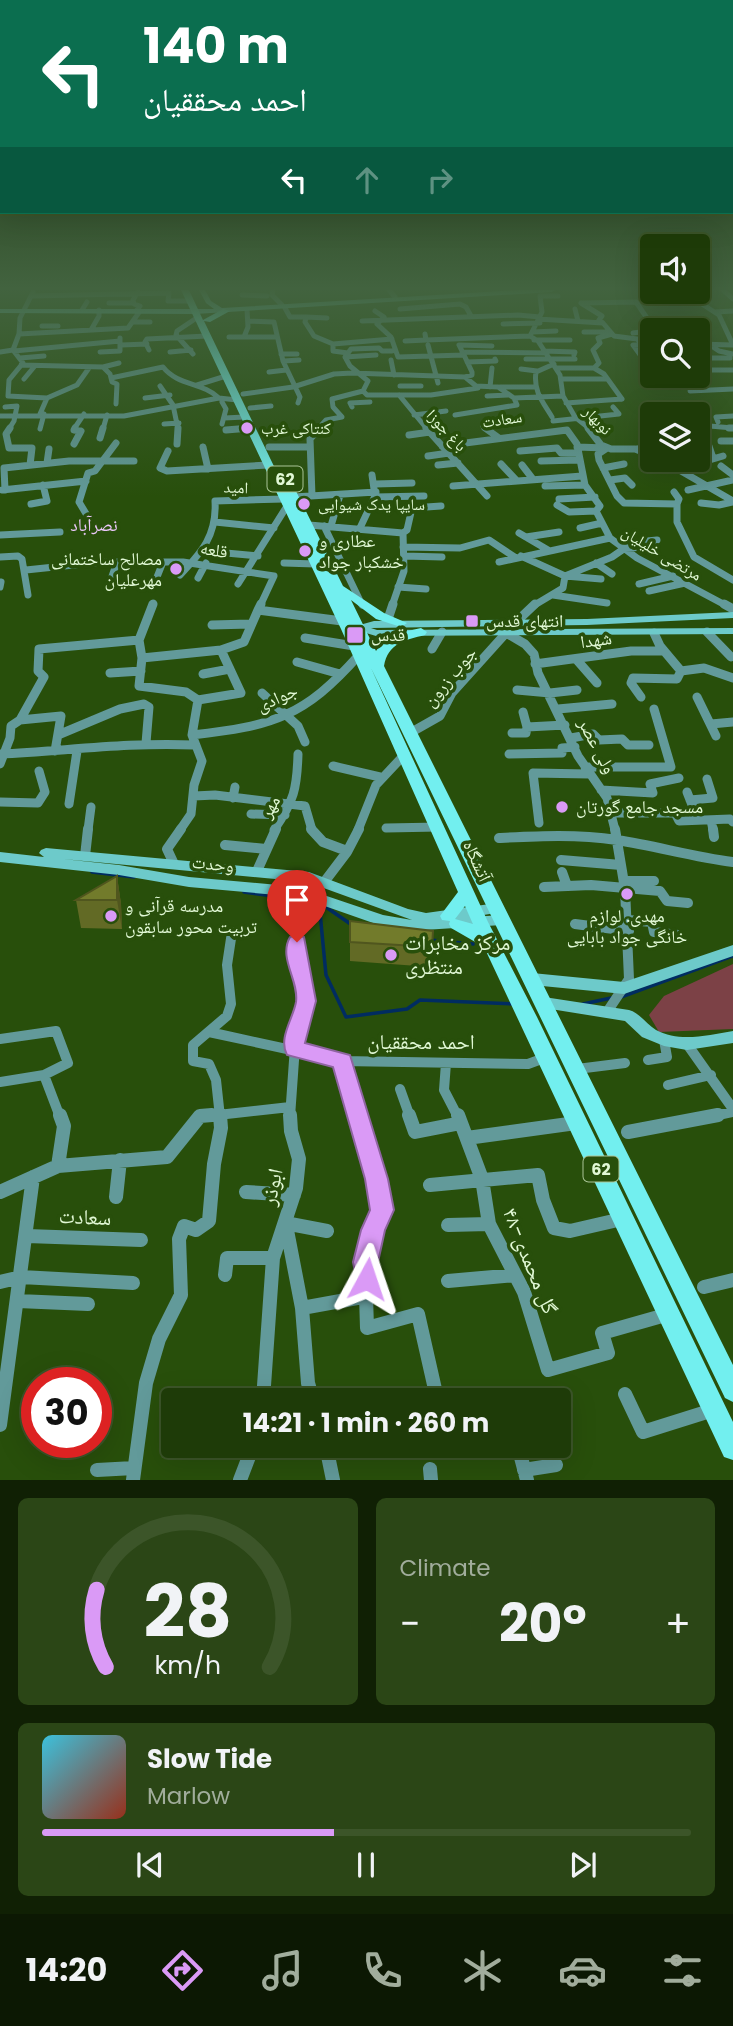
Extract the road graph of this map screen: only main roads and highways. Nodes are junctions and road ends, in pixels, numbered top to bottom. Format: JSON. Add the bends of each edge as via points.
{"nodes":[{"id":1,"x":218,"y":359,"type":"edge"},
{"id":2,"x":220,"y":359,"type":"edge"},
{"id":3,"x":237,"y":394,"type":"junction"},
{"id":4,"x":247,"y":413,"type":"junction"},
{"id":5,"x":270,"y":462,"type":"junction"},
{"id":6,"x":289,"y":501,"type":"junction"},
{"id":7,"x":337,"y":584,"type":"junction"},
{"id":8,"x":733,"y":615,"type":"edge"},
{"id":9,"x":401,"y":623,"type":"junction"},
{"id":10,"x":350,"y":626,"type":"junction"},
{"id":11,"x":464,"y":628,"type":"junction"},
{"id":12,"x":589,"y":628,"type":"junction"},
{"id":13,"x":733,"y":631,"type":"edge"},
{"id":14,"x":421,"y":632,"type":"junction"},
{"id":15,"x":377,"y":667,"type":"junction"},
{"id":16,"x":0,"y":849,"type":"edge"},
{"id":17,"x":0,"y":857,"type":"edge"},
{"id":18,"x":208,"y":867,"type":"junction"},
{"id":19,"x":175,"y":869,"type":"junction"},
{"id":20,"x":207,"y":883,"type":"junction"},
{"id":21,"x":467,"y":892,"type":"junction"},
{"id":22,"x":499,"y":914,"type":"junction"},
{"id":23,"x":478,"y":916,"type":"junction"},
{"id":24,"x":452,"y":920,"type":"junction"},
{"id":25,"x":491,"y":945,"type":"junction"},
{"id":26,"x":733,"y":950,"type":"edge"},
{"id":27,"x":532,"y":979,"type":"junction"},
{"id":28,"x":616,"y":999,"type":"junction"},
{"id":29,"x":544,"y":1003,"type":"junction"},
{"id":30,"x":733,"y":1037,"type":"edge"},
{"id":31,"x":733,"y":1390,"type":"edge"},
{"id":32,"x":733,"y":1448,"type":"edge"}],
"edges":[{"from":1,"to":3,"type":"main road","name":"آتشگاه","number":"62"},
{"from":2,"to":3,"type":"main road","name":"آتشگاه","number":"62"},
{"from":3,"to":4,"type":"main road","name":"آتشگاه","number":"62"},
{"from":4,"to":5,"type":"main road","name":"آتشگاه","number":"62","via":[[250,428]]},
{"from":4,"to":5,"type":"main road","name":"آتشگاه","number":"62","via":[[269,447]]},
{"from":5,"to":6,"type":"main road","name":"آتشگاه","number":"62"},
{"from":6,"to":7,"type":"main road","name":"آتشگاه","number":"62","via":[[309,525]]},
{"from":6,"to":10,"type":"main road","name":"آتشگاه","number":"62","via":[[315,564]]},
{"from":7,"to":9,"type":"main road","via":[[362,605]]},
{"from":7,"to":10,"type":"main road","name":"آتشگاه","number":"62"},
{"from":8,"to":12,"type":"main road"},
{"from":9,"to":10,"type":"main road"},
{"from":9,"to":11,"type":"main road"},
{"from":10,"to":14,"type":"main road","via":[[376,633]]},
{"from":10,"to":15,"type":"main road","name":"آتشگاه","number":"62"},
{"from":10,"to":21,"type":"main road","name":"آتشگاه","number":"62","via":[[356,651]]},
{"from":11,"to":12,"type":"main road","via":[[515,623]]},
{"from":11,"to":12,"type":"main road","via":[[506,633]]},
{"from":11,"to":14,"type":"main road"},
{"from":12,"to":13,"type":"main road","via":[[654,633]]},
{"from":14,"to":15,"type":"main road","via":[[391,640],[383,647]]},
{"from":15,"to":22,"type":"main road","name":"آتشگاه","number":"62"},
{"from":16,"to":19,"type":"main road","name":"وحدت"},
{"from":17,"to":19,"type":"main road","name":"وحدت","via":[[119,870]]},
{"from":18,"to":19,"type":"main road","name":"وحدت"},
{"from":18,"to":20,"type":"main road","via":[[198,876]]},
{"from":18,"to":24,"type":"main road","name":"وحدت","via":[[325,881],[406,914]]},
{"from":19,"to":20,"type":"main road","name":"وحدت"},
{"from":20,"to":24,"type":"main road","name":"وحدت","via":[[300,892],[391,924],[419,926]]},
{"from":21,"to":23,"type":"main road","name":"آتشگاه","number":"62"},
{"from":21,"to":24,"type":"main road"},
{"from":22,"to":23,"type":"main road","name":"وحدت"},
{"from":22,"to":27,"type":"main road","name":"آتشگاه","number":"62"},
{"from":23,"to":24,"type":"main road","name":"وحدت"},
{"from":23,"to":25,"type":"main road","name":"آتشگاه","number":"62"},
{"from":24,"to":25,"type":"main road"},
{"from":25,"to":32,"type":"main road","name":"آتشگاه","number":"62"},
{"from":26,"to":28,"type":"main road"},
{"from":27,"to":28,"type":"main road"},
{"from":27,"to":29,"type":"main road","name":"آتشگاه","number":"62"},
{"from":28,"to":29,"type":"main road"},
{"from":28,"to":30,"type":"main road","via":[[648,1033],[664,1040],[687,1044]]},
{"from":29,"to":31,"type":"main road","name":"آتشگاه","number":"62"}]}
